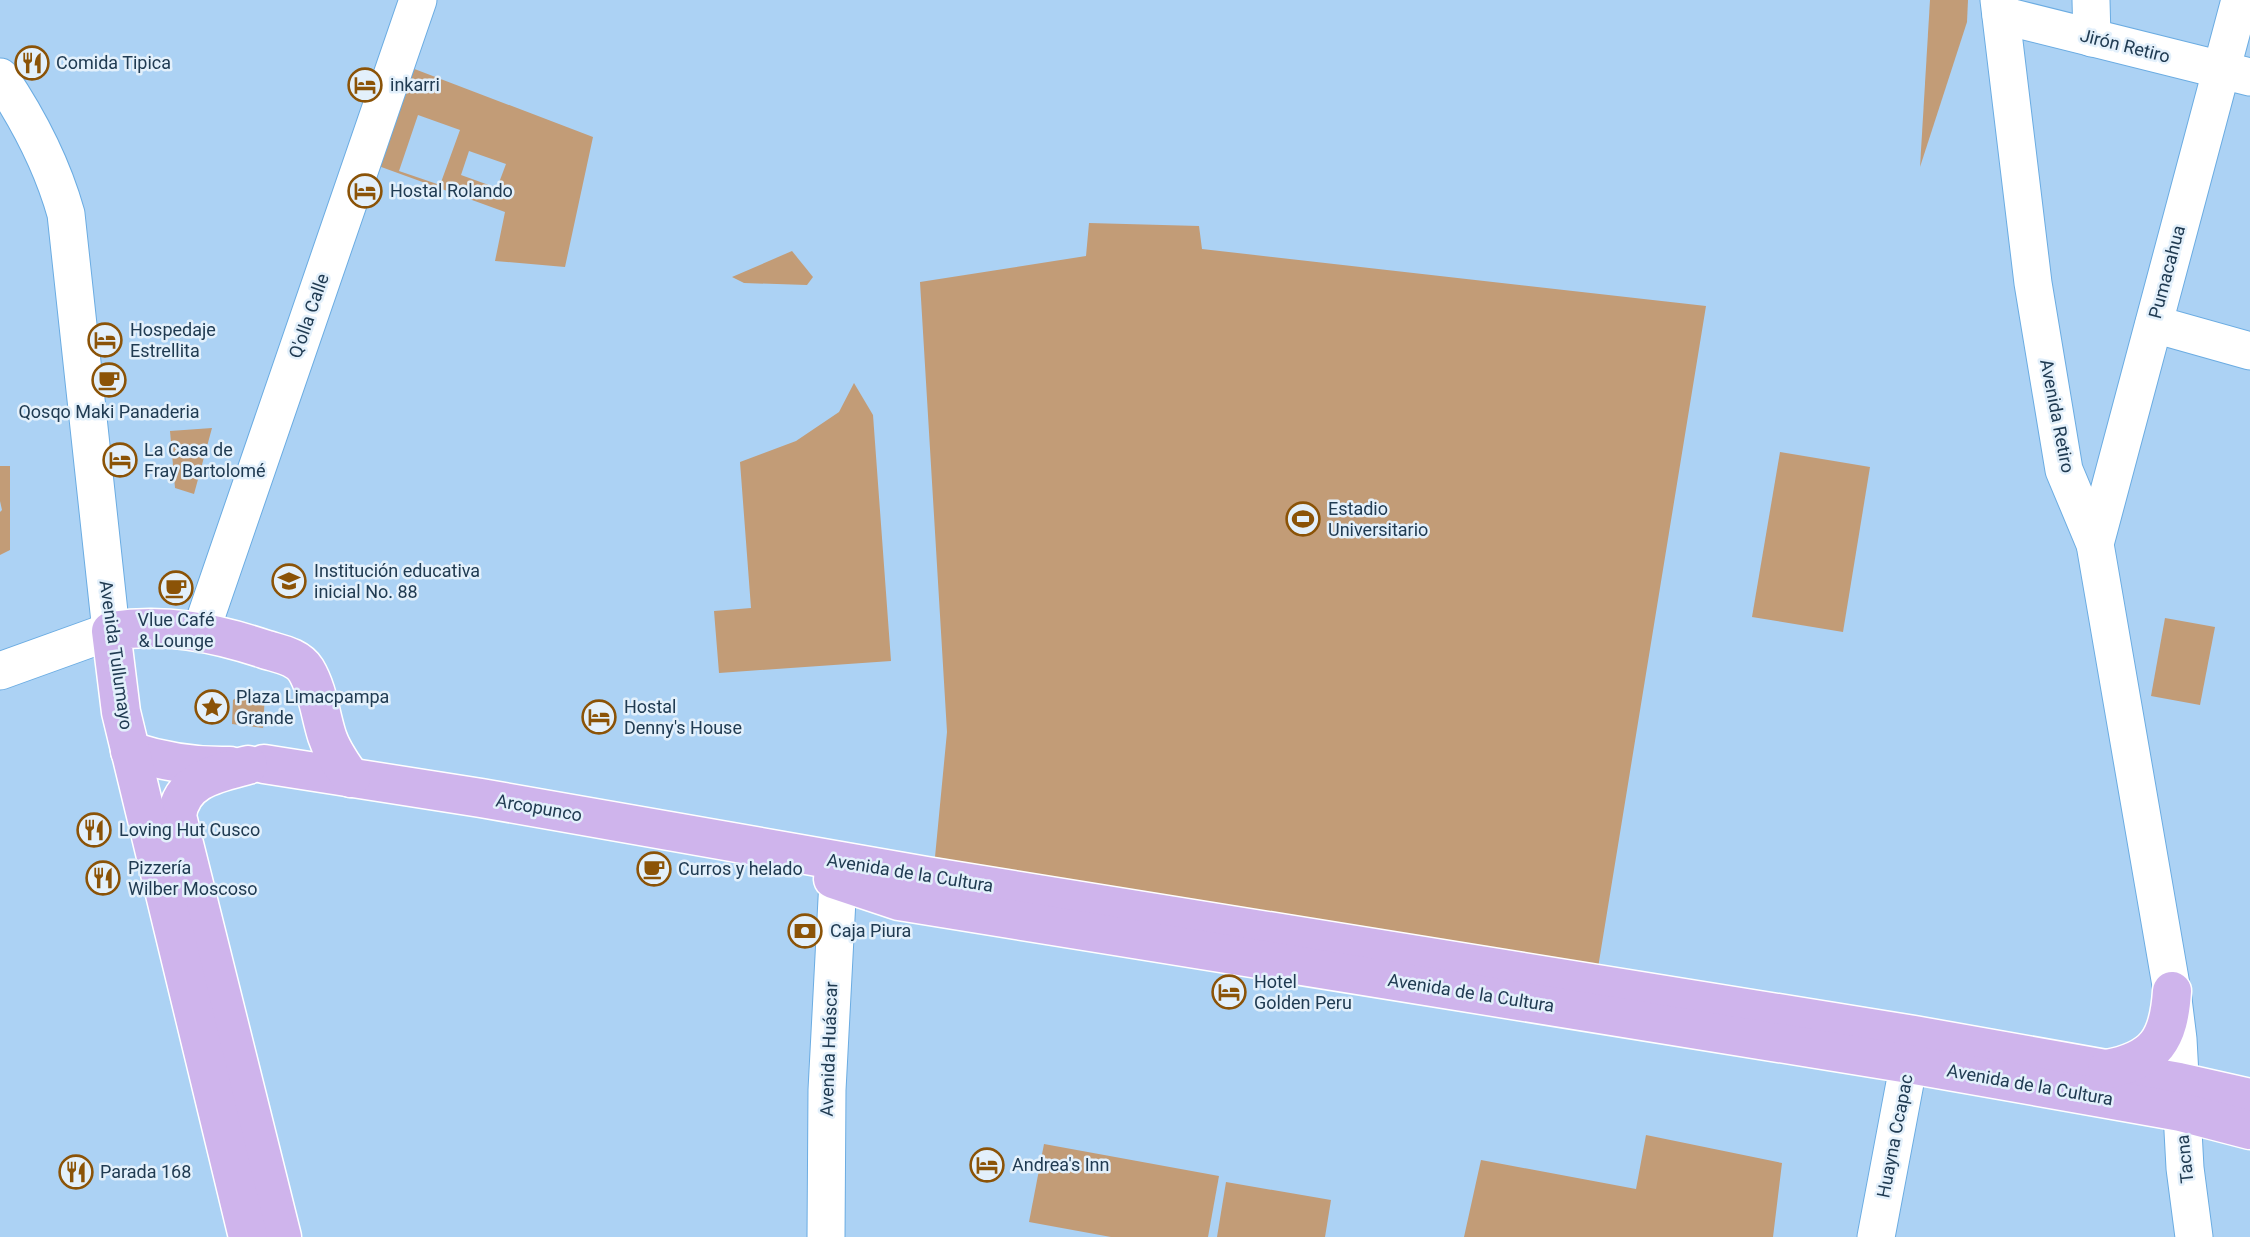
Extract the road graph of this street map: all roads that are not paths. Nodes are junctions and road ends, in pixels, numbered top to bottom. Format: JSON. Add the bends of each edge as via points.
{"nodes":[{"id":1,"x":418,"y":0,"type":"edge"},
{"id":2,"x":2091,"y":0,"type":"edge"},
{"id":3,"x":2240,"y":0,"type":"edge"},
{"id":4,"x":2000,"y":8,"type":"edge"},
{"id":5,"x":2092,"y":38,"type":"junction"},
{"id":6,"x":2235,"y":73,"type":"edge"},
{"id":7,"x":0,"y":77,"type":"edge"},
{"id":8,"x":2154,"y":324,"type":"junction"},
{"id":9,"x":2250,"y":351,"type":"edge"},
{"id":10,"x":2095,"y":544,"type":"junction"},
{"id":11,"x":201,"y":631,"type":"junction"},
{"id":12,"x":96,"y":637,"type":"junction"},
{"id":13,"x":0,"y":671,"type":"edge"},
{"id":14,"x":320,"y":711,"type":"junction"},
{"id":15,"x":130,"y":751,"type":"junction"},
{"id":16,"x":256,"y":764,"type":"junction"},
{"id":17,"x":351,"y":778,"type":"junction"},
{"id":18,"x":830,"y":867,"type":"junction"},
{"id":19,"x":2172,"y":991,"type":"junction"},
{"id":20,"x":1911,"y":1050,"type":"junction"},
{"id":21,"x":2107,"y":1069,"type":"junction"},
{"id":22,"x":2180,"y":1097,"type":"junction"},
{"id":23,"x":2250,"y":1098,"type":"edge"},
{"id":24,"x":2250,"y":1130,"type":"edge"},
{"id":25,"x":248,"y":1237,"type":"edge"},
{"id":26,"x":282,"y":1237,"type":"edge"},
{"id":27,"x":826,"y":1237,"type":"edge"},
{"id":28,"x":1876,"y":1237,"type":"edge"},
{"id":29,"x":2194,"y":1237,"type":"edge"}],
"edges":[{"from":1,"to":11,"type":"street","name":"Q'olla Calle"},
{"from":2,"to":5,"type":"street"},
{"from":3,"to":6,"type":"street","name":"Pumacahua"},
{"from":4,"to":5,"type":"street","name":"Jirón Retiro"},
{"from":4,"to":10,"type":"street","name":"Avenida Retiro","via":[[2033,283],[2064,470]]},
{"from":5,"to":6,"type":"street","name":"Jirón Retiro"},
{"from":6,"to":8,"type":"street","name":"Pumacahua"},
{"from":7,"to":12,"type":"street","name":"Avenida Tullumayo","via":[[37,138],[66,215]]},
{"from":8,"to":9,"type":"street"},
{"from":8,"to":10,"type":"street","name":"Pumacahua"},
{"from":10,"to":19,"type":"street","name":"Avenida Retiro"},
{"from":11,"to":12,"type":"main road","via":[[141,627]]},
{"from":11,"to":14,"type":"main road","via":[[293,659],[315,686]]},
{"from":12,"to":13,"type":"street"},
{"from":12,"to":15,"type":"main road","name":"Avenida Tullumayo"},
{"from":14,"to":16,"type":"main road","via":[[299,744],[282,756]]},
{"from":14,"to":17,"type":"main road","via":[[332,748]]},
{"from":15,"to":16,"type":"main road","name":"Arcopunco","via":[[177,764]]},
{"from":15,"to":25,"type":"main road","name":"Avenida Tullumayo"},
{"from":16,"to":17,"type":"main road","name":"Arcopunco"},
{"from":16,"to":26,"type":"main road","via":[[197,781],[181,799],[177,816]]},
{"from":17,"to":18,"type":"main road","name":"Arcopunco","via":[[494,800]]},
{"from":18,"to":20,"type":"main road","name":"Avenida de la Cultura","via":[[899,901],[1382,964]]},
{"from":18,"to":27,"type":"street","name":"Avenida Huáscar"},
{"from":19,"to":21,"type":"main road","via":[[2171,1015],[2163,1036],[2149,1053],[2130,1065]]},
{"from":19,"to":22,"type":"street","name":"Tacna"},
{"from":20,"to":21,"type":"main road","name":"Avenida de la Cultura"},
{"from":20,"to":22,"type":"main road","name":"Avenida de la Cultura"},
{"from":20,"to":28,"type":"street","name":"Huayna Ccapac"},
{"from":21,"to":22,"type":"main road","name":"Avenida de la Cultura"},
{"from":22,"to":23,"type":"main road","name":"Avenida de la Cultura"},
{"from":22,"to":24,"type":"main road","name":"Avenida de la Cultura"},
{"from":22,"to":29,"type":"street","name":"Tacna"}]}
